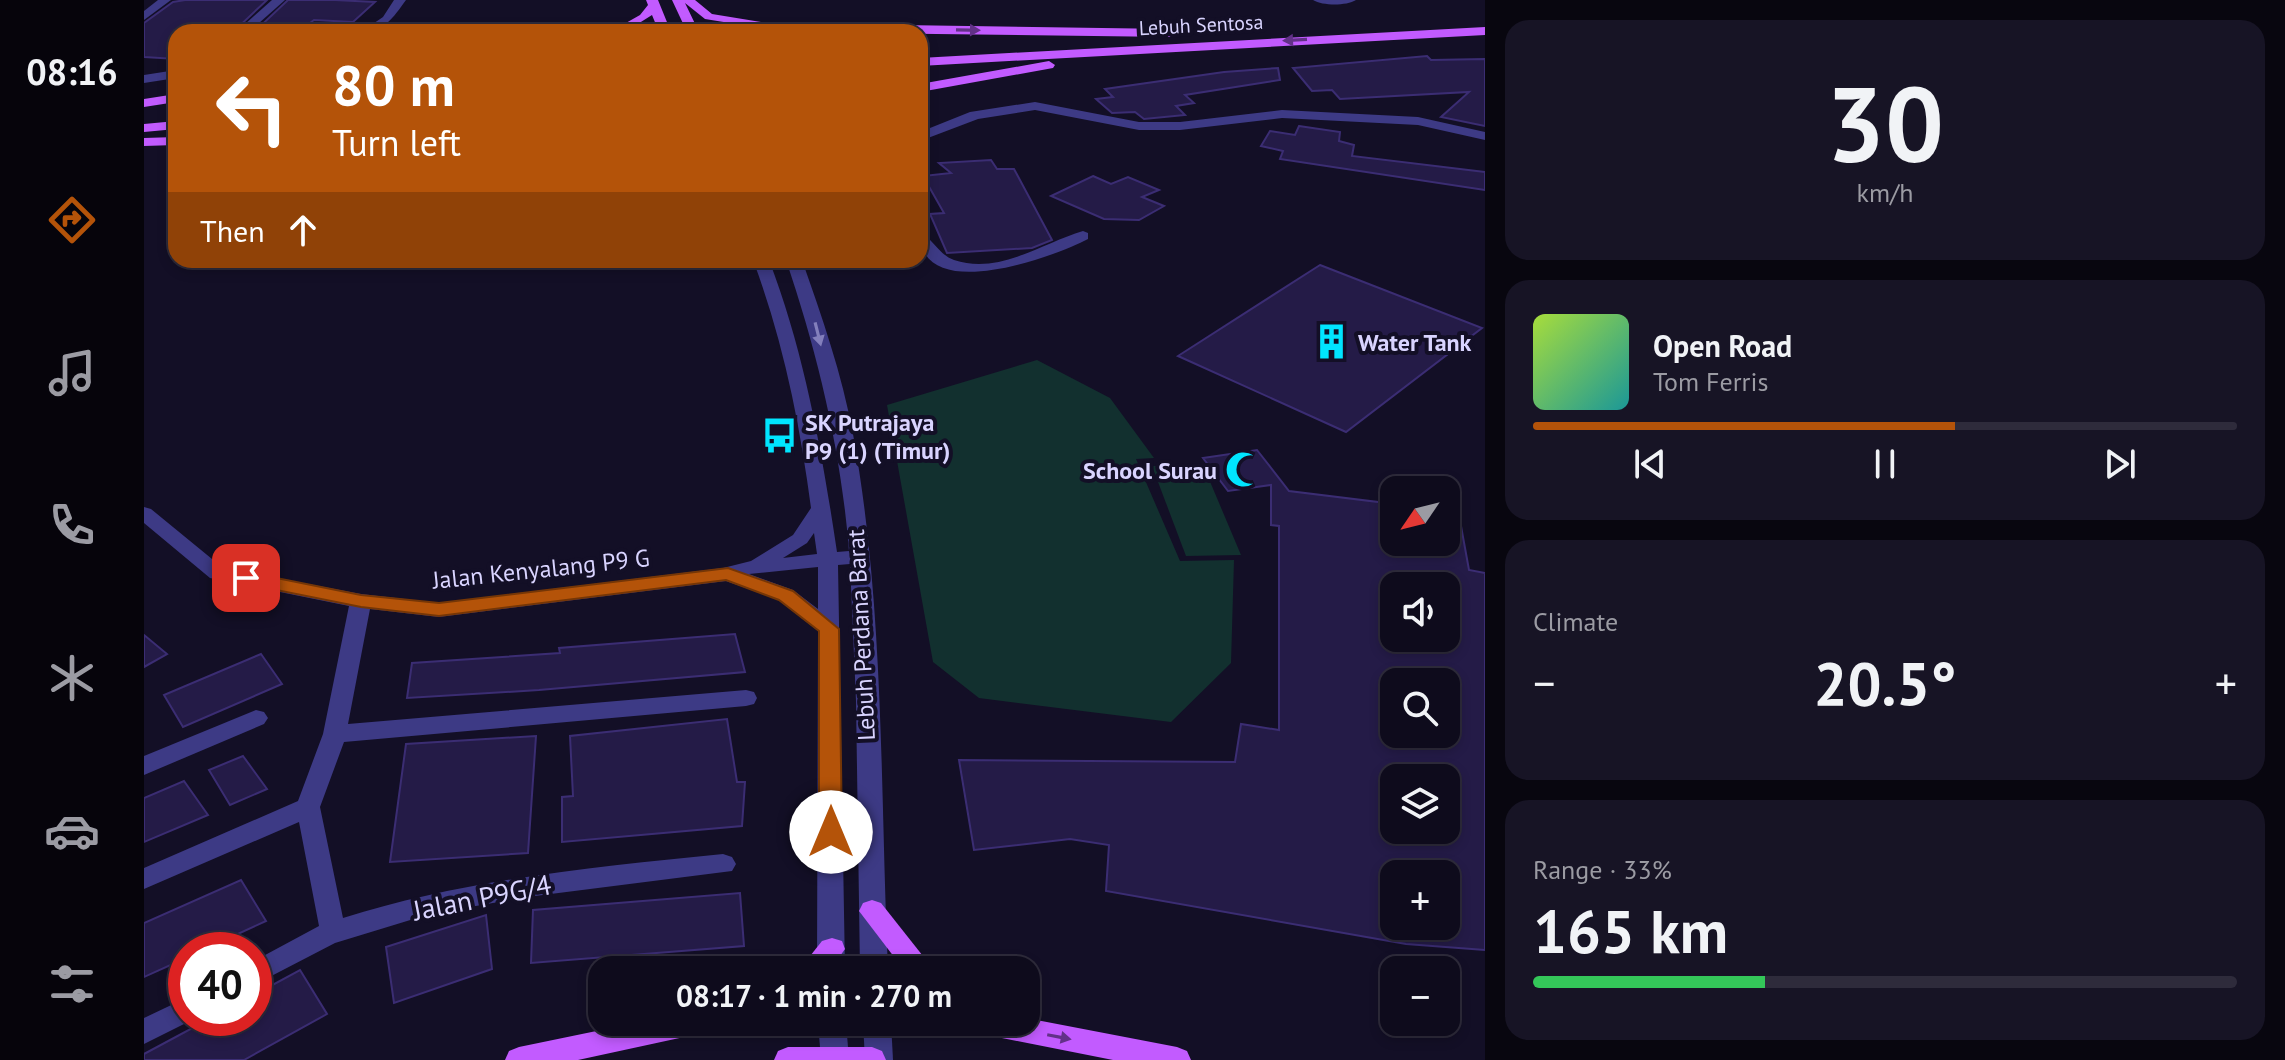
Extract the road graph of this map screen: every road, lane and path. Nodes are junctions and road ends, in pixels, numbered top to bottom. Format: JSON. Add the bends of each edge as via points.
{"nodes":[{"id":1,"x":165,"y":0,"type":"edge"},
{"id":2,"x":279,"y":0,"type":"edge"},
{"id":3,"x":400,"y":0,"type":"edge"},
{"id":4,"x":678,"y":0,"type":"edge"},
{"id":5,"x":688,"y":0,"type":"edge"},
{"id":6,"x":1319,"y":0,"type":"edge"},
{"id":7,"x":1350,"y":0,"type":"edge"},
{"id":8,"x":653,"y":3,"type":"edge"},
{"id":9,"x":144,"y":17,"type":"edge"},
{"id":10,"x":1485,"y":20,"type":"edge"},
{"id":11,"x":251,"y":24,"type":"edge"},
{"id":12,"x":379,"y":24,"type":"edge"},
{"id":13,"x":631,"y":24,"type":"edge"},
{"id":14,"x":662,"y":24,"type":"edge"},
{"id":15,"x":689,"y":24,"type":"edge"},
{"id":16,"x":760,"y":24,"type":"edge"},
{"id":17,"x":1235,"y":30,"type":"dead end"},
{"id":18,"x":928,"y":31,"type":"edge"},
{"id":19,"x":1485,"y":31,"type":"edge"},
{"id":20,"x":1187,"y":32,"type":"dead end"},
{"id":21,"x":1171,"y":33,"type":"junction"},
{"id":22,"x":1160,"y":46,"type":"junction"},
{"id":23,"x":928,"y":49,"type":"edge"},
{"id":24,"x":928,"y":61,"type":"edge"},
{"id":25,"x":168,"y":75,"type":"edge"},
{"id":26,"x":144,"y":79,"type":"edge"},
{"id":27,"x":928,"y":86,"type":"edge"},
{"id":28,"x":168,"y":99,"type":"edge"},
{"id":29,"x":144,"y":103,"type":"edge"},
{"id":30,"x":168,"y":113,"type":"edge"},
{"id":31,"x":144,"y":115,"type":"edge"},
{"id":32,"x":168,"y":126,"type":"edge"},
{"id":33,"x":144,"y":128,"type":"edge"},
{"id":34,"x":928,"y":134,"type":"edge"},
{"id":35,"x":1485,"y":136,"type":"edge"},
{"id":36,"x":168,"y":141,"type":"edge"},
{"id":37,"x":144,"y":142,"type":"edge"},
{"id":38,"x":1083,"y":236,"type":"dead end"},
{"id":39,"x":928,"y":254,"type":"edge"},
{"id":40,"x":764,"y":268,"type":"edge"},
{"id":41,"x":797,"y":268,"type":"edge"},
{"id":42,"x":820,"y":509,"type":"junction"},
{"id":43,"x":144,"y":513,"type":"edge"},
{"id":44,"x":862,"y":563,"type":"junction"},
{"id":45,"x":828,"y":565,"type":"junction"},
{"id":46,"x":738,"y":573,"type":"junction"},
{"id":47,"x":361,"y":601,"type":"junction"},
{"id":48,"x":829,"y":629,"type":"junction"},
{"id":49,"x":746,"y":698,"type":"dead end"},
{"id":50,"x":256,"y":718,"type":"dead end"},
{"id":51,"x":335,"y":734,"type":"junction"},
{"id":52,"x":144,"y":766,"type":"edge"},
{"id":53,"x":308,"y":807,"type":"junction"},
{"id":54,"x":723,"y":864,"type":"dead end"},
{"id":55,"x":144,"y":879,"type":"edge"},
{"id":56,"x":872,"y":911,"type":"junction"},
{"id":57,"x":333,"y":932,"type":"junction"},
{"id":58,"x":832,"y":956,"type":"edge"},
{"id":59,"x":874,"y":956,"type":"edge"},
{"id":60,"x":909,"y":956,"type":"edge"},
{"id":61,"x":272,"y":964,"type":"edge"},
{"id":62,"x":168,"y":1019,"type":"edge"},
{"id":63,"x":144,"y":1032,"type":"edge"},
{"id":64,"x":1040,"y":1033,"type":"edge"},
{"id":65,"x":632,"y":1036,"type":"edge"},
{"id":66,"x":833,"y":1036,"type":"edge"},
{"id":67,"x":878,"y":1036,"type":"edge"},
{"id":68,"x":835,"y":1059,"type":"edge"},
{"id":69,"x":519,"y":1060,"type":"edge"},
{"id":70,"x":788,"y":1060,"type":"edge"},
{"id":71,"x":872,"y":1060,"type":"edge"},
{"id":72,"x":879,"y":1060,"type":"edge"},
{"id":73,"x":1177,"y":1060,"type":"edge"}],
"edges":[{"from":1,"to":9,"type":"street"},
{"from":2,"to":11,"type":"street"},
{"from":3,"to":12,"type":"street"},
{"from":4,"to":15,"type":"main road"},
{"from":5,"to":16,"type":"main road","via":[[709,17]]},
{"from":6,"to":7,"type":"street"},
{"from":8,"to":13,"type":"main road"},
{"from":8,"to":14,"type":"main road"},
{"from":10,"to":17,"type":"main road","name":"Lebuh Sentosa"},
{"from":18,"to":21,"type":"main road","one_way":true},
{"from":19,"to":22,"type":"main road","name":"Lebuh Sentosa","one_way":true},
{"from":20,"to":21,"type":"main road","name":"Lebuh Sentosa"},
{"from":21,"to":23,"type":"main road","name":"Lebuh Sentosa"},
{"from":22,"to":24,"type":"main road","name":"Lebuh Sentosa"},
{"from":22,"to":27,"type":"main road"},
{"from":25,"to":26,"type":"street"},
{"from":28,"to":29,"type":"main road"},
{"from":30,"to":31,"type":"main road"},
{"from":32,"to":33,"type":"main road"},
{"from":34,"to":35,"type":"street","via":[[975,115],[1035,106],[1139,126],[1282,114],[1418,121]]},
{"from":36,"to":37,"type":"main road"},
{"from":38,"to":39,"type":"street","via":[[1034,260],[950,266]]},
{"from":40,"to":42,"type":"street","name":"Lebuh Perdana Barat","via":[[810,432]]},
{"from":41,"to":44,"type":"street","name":"Lebuh Perdana Barat","one_way":true,"via":[[842,427]]},
{"from":42,"to":45,"type":"street","name":"Lebuh Perdana Barat"},
{"from":42,"to":46,"type":"street","via":[[800,539]]},
{"from":43,"to":47,"type":"street","name":"Jalan Kenyalang P9 G","via":[[217,573]]},
{"from":44,"to":45,"type":"street","name":"Jalan Kenyalang P9 G"},
{"from":44,"to":56,"type":"street","name":"Lebuh Perdana Barat"},
{"from":45,"to":46,"type":"street","name":"Jalan Kenyalang P9 G"},
{"from":45,"to":48,"type":"street","name":"Lebuh Perdana Barat"},
{"from":46,"to":47,"type":"street","name":"Jalan Kenyalang P9 G","via":[[439,610]]},
{"from":46,"to":48,"type":"street","via":[[786,595]]},
{"from":47,"to":51,"type":"street"},
{"from":48,"to":58,"type":"street","name":"Lebuh Perdana Barat"},
{"from":49,"to":51,"type":"street"},
{"from":50,"to":52,"type":"street"},
{"from":51,"to":53,"type":"street"},
{"from":53,"to":55,"type":"street"},
{"from":53,"to":57,"type":"street"},
{"from":54,"to":57,"type":"street","name":"Jalan P9G/4","via":[[549,882],[440,901]]},
{"from":56,"to":59,"type":"street","name":"Lebuh Perdana Barat"},
{"from":56,"to":60,"type":"main road"},
{"from":57,"to":61,"type":"street","name":"Jalan P9G/4"},
{"from":62,"to":63,"type":"street"},
{"from":64,"to":73,"type":"main road","one_way":true},
{"from":65,"to":69,"type":"main road"},
{"from":66,"to":68,"type":"street"},
{"from":67,"to":72,"type":"street"},
{"from":68,"to":70,"type":"main road"},
{"from":68,"to":71,"type":"main road"}]}
